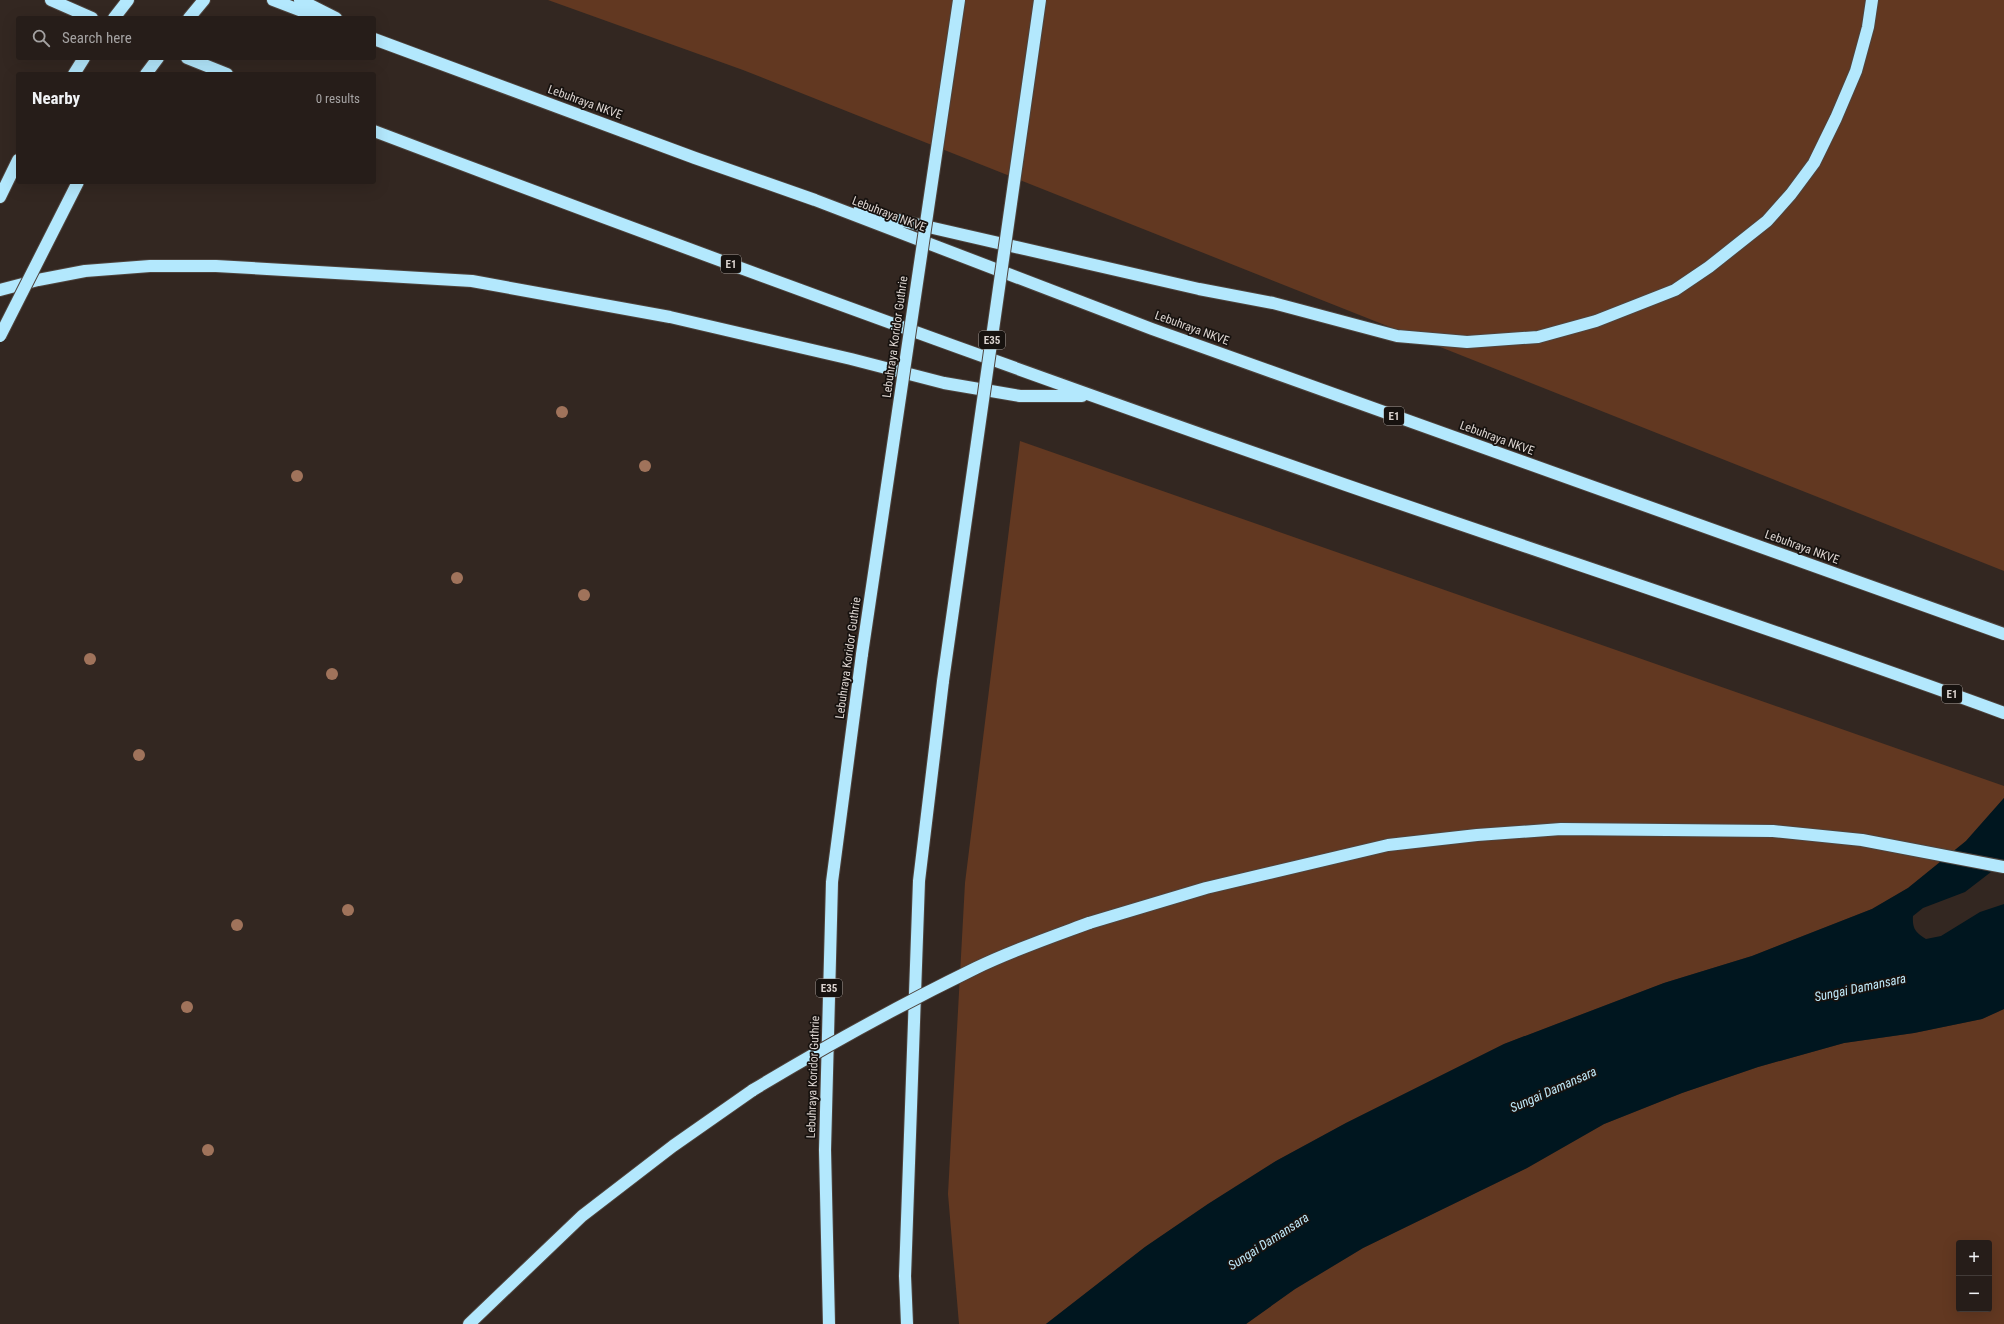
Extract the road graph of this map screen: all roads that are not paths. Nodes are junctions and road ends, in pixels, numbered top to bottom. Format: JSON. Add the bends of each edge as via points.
{"nodes":[{"id":1,"x":51,"y":0,"type":"edge"},
{"id":2,"x":128,"y":0,"type":"edge"},
{"id":3,"x":204,"y":0,"type":"edge"},
{"id":4,"x":273,"y":0,"type":"edge"},
{"id":5,"x":300,"y":0,"type":"edge"},
{"id":6,"x":959,"y":0,"type":"edge"},
{"id":7,"x":1040,"y":0,"type":"edge"},
{"id":8,"x":1872,"y":0,"type":"edge"},
{"id":9,"x":87,"y":16,"type":"edge"},
{"id":10,"x":116,"y":16,"type":"edge"},
{"id":11,"x":192,"y":16,"type":"edge"},
{"id":12,"x":315,"y":16,"type":"edge"},
{"id":13,"x":332,"y":16,"type":"edge"},
{"id":14,"x":376,"y":39,"type":"edge"},
{"id":15,"x":83,"y":60,"type":"edge"},
{"id":16,"x":156,"y":60,"type":"edge"},
{"id":17,"x":192,"y":60,"type":"edge"},
{"id":18,"x":75,"y":72,"type":"edge"},
{"id":19,"x":148,"y":72,"type":"edge"},
{"id":20,"x":222,"y":72,"type":"edge"},
{"id":21,"x":376,"y":132,"type":"edge"},
{"id":22,"x":16,"y":164,"type":"edge"},
{"id":23,"x":77,"y":184,"type":"edge"},
{"id":24,"x":0,"y":197,"type":"edge"},
{"id":25,"x":815,"y":200,"type":"junction"},
{"id":26,"x":0,"y":290,"type":"edge"},
{"id":27,"x":0,"y":336,"type":"edge"},
{"id":28,"x":1089,"y":395,"type":"junction"},
{"id":29,"x":2004,"y":634,"type":"edge"},
{"id":30,"x":2004,"y":713,"type":"edge"},
{"id":31,"x":2004,"y":868,"type":"edge"},
{"id":32,"x":469,"y":1324,"type":"edge"},
{"id":33,"x":829,"y":1324,"type":"edge"},
{"id":34,"x":906,"y":1324,"type":"edge"}],
"edges":[{"from":1,"to":9,"type":"highway"},
{"from":2,"to":10,"type":"highway"},
{"from":3,"to":11,"type":"highway"},
{"from":4,"to":12,"type":"highway"},
{"from":5,"to":13,"type":"highway"},
{"from":6,"to":33,"type":"highway","name":"Lebuhraya Koridor Guthrie","number":"E35","bridge":true,"via":[[862,654],[832,882],[825,1150]]},
{"from":7,"to":34,"type":"highway","number":"E35","bridge":true,"via":[[943,681],[919,881],[905,1276]]},
{"from":8,"to":25,"type":"highway","via":[[1868,27],[1856,71],[1836,118],[1814,163],[1767,222],[1675,290],[1596,321],[1538,336],[1467,342],[1397,336],[1273,303],[1199,289]]},
{"from":14,"to":25,"type":"highway","name":"Lebuhraya NKVE","number":"E1"},
{"from":15,"to":18,"type":"highway"},
{"from":16,"to":19,"type":"highway"},
{"from":17,"to":20,"type":"highway"},
{"from":21,"to":28,"type":"highway","number":"E1"},
{"from":22,"to":24,"type":"highway"},
{"from":23,"to":27,"type":"highway","bridge":true},
{"from":25,"to":29,"type":"highway","name":"Lebuhraya NKVE","number":"E1","via":[[1160,332]]},
{"from":26,"to":28,"type":"highway","via":[[85,271],[150,266],[216,266],[472,281],[670,317],[944,383],[1020,396]]},
{"from":28,"to":30,"type":"highway","number":"E1","via":[[1900,674]]},
{"from":31,"to":32,"type":"highway","bridge":true,"via":[[1862,840],[1773,831],[1561,829],[1388,845],[1206,888],[1089,923],[1036,942],[977,967],[844,1036],[753,1090],[672,1146],[582,1216]]}]}
